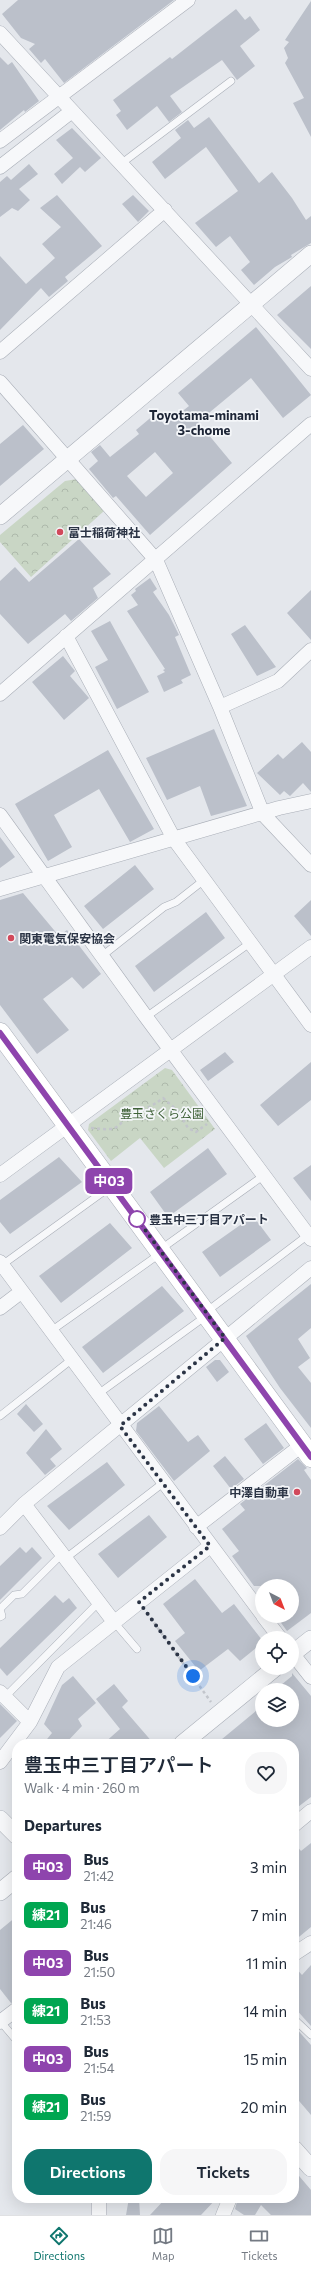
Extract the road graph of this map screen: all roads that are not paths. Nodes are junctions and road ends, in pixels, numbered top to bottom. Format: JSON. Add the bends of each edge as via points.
{"nodes":[{"id":1,"x":188,"y":0,"type":"edge"},
{"id":2,"x":0,"y":33,"type":"edge"},
{"id":3,"x":231,"y":81,"type":"dead end"},
{"id":4,"x":59,"y":97,"type":"junction"},
{"id":5,"x":72,"y":111,"type":"junction"},
{"id":6,"x":0,"y":141,"type":"edge"},
{"id":7,"x":122,"y":163,"type":"junction"},
{"id":8,"x":0,"y":167,"type":"edge"},
{"id":9,"x":165,"y":210,"type":"junction"},
{"id":10,"x":311,"y":254,"type":"edge"},
{"id":11,"x":252,"y":304,"type":"junction"},
{"id":12,"x":0,"y":352,"type":"edge"},
{"id":13,"x":311,"y":369,"type":"edge"},
{"id":14,"x":0,"y":382,"type":"edge"},
{"id":15,"x":311,"y":424,"type":"edge"},
{"id":16,"x":68,"y":460,"type":"junction"},
{"id":17,"x":0,"y":516,"type":"edge"},
{"id":18,"x":156,"y":560,"type":"junction"},
{"id":19,"x":66,"y":636,"type":"junction"},
{"id":20,"x":311,"y":650,"type":"edge"},
{"id":21,"x":0,"y":694,"type":"edge"},
{"id":22,"x":220,"y":707,"type":"junction"},
{"id":23,"x":311,"y":801,"type":"edge"},
{"id":24,"x":263,"y":814,"type":"junction"},
{"id":25,"x":0,"y":815,"type":"edge"},
{"id":26,"x":174,"y":839,"type":"junction"},
{"id":27,"x":311,"y":865,"type":"edge"},
{"id":28,"x":46,"y":876,"type":"junction"},
{"id":29,"x":204,"y":880,"type":"junction"},
{"id":30,"x":0,"y":889,"type":"edge"},
{"id":31,"x":250,"y":943,"type":"junction"},
{"id":32,"x":311,"y":947,"type":"edge"},
{"id":33,"x":102,"y":956,"type":"junction"},
{"id":34,"x":274,"y":974,"type":"junction"},
{"id":35,"x":146,"y":1017,"type":"junction"},
{"id":36,"x":311,"y":1025,"type":"edge"},
{"id":37,"x":0,"y":1033,"type":"edge"},
{"id":38,"x":171,"y":1050,"type":"junction"},
{"id":39,"x":68,"y":1125,"type":"junction"},
{"id":40,"x":0,"y":1174,"type":"edge"},
{"id":41,"x":263,"y":1176,"type":"junction"},
{"id":42,"x":112,"y":1186,"type":"junction"},
{"id":43,"x":309,"y":1233,"type":"edge"},
{"id":44,"x":160,"y":1252,"type":"junction"},
{"id":45,"x":1,"y":1264,"type":"edge"},
{"id":46,"x":311,"y":1268,"type":"edge"},
{"id":47,"x":22,"y":1292,"type":"junction"},
{"id":48,"x":0,"y":1308,"type":"edge"},
{"id":49,"x":207,"y":1313,"type":"junction"},
{"id":50,"x":51,"y":1331,"type":"junction"},
{"id":51,"x":225,"y":1338,"type":"junction"},
{"id":52,"x":71,"y":1360,"type":"junction"},
{"id":53,"x":98,"y":1394,"type":"junction"},
{"id":54,"x":0,"y":1416,"type":"edge"},
{"id":55,"x":120,"y":1426,"type":"junction"},
{"id":56,"x":307,"y":1451,"type":"edge"},
{"id":57,"x":163,"y":1483,"type":"junction"},
{"id":58,"x":24,"y":1504,"type":"junction"},
{"id":59,"x":196,"y":1527,"type":"junction"},
{"id":60,"x":0,"y":1528,"type":"edge"},
{"id":61,"x":210,"y":1546,"type":"junction"},
{"id":62,"x":65,"y":1556,"type":"junction"},
{"id":63,"x":99,"y":1602,"type":"junction"},
{"id":64,"x":255,"y":1605,"type":"edge"},
{"id":65,"x":0,"y":1609,"type":"edge"},
{"id":66,"x":0,"y":1618,"type":"edge"},
{"id":67,"x":114,"y":1622,"type":"junction"},
{"id":68,"x":311,"y":1639,"type":"edge"},
{"id":69,"x":299,"y":1648,"type":"edge"},
{"id":70,"x":137,"y":1649,"type":"dead end"},
{"id":71,"x":299,"y":1662,"type":"edge"},
{"id":72,"x":266,"y":1675,"type":"edge"},
{"id":73,"x":311,"y":1677,"type":"edge"},
{"id":74,"x":2,"y":1694,"type":"edge"},
{"id":75,"x":30,"y":1722,"type":"junction"},
{"id":76,"x":17,"y":1739,"type":"edge"},
{"id":77,"x":188,"y":1739,"type":"edge"},
{"id":78,"x":12,"y":1746,"type":"edge"},
{"id":79,"x":0,"y":1762,"type":"edge"},
{"id":80,"x":311,"y":1811,"type":"edge"},
{"id":81,"x":0,"y":1819,"type":"edge"},
{"id":82,"x":299,"y":1821,"type":"edge"},
{"id":83,"x":12,"y":1831,"type":"edge"},
{"id":84,"x":12,"y":1882,"type":"edge"},
{"id":85,"x":0,"y":1892,"type":"edge"},
{"id":86,"x":311,"y":1942,"type":"edge"},
{"id":87,"x":299,"y":1950,"type":"edge"},
{"id":88,"x":12,"y":2013,"type":"edge"},
{"id":89,"x":0,"y":2022,"type":"edge"},
{"id":90,"x":299,"y":2024,"type":"edge"},
{"id":91,"x":311,"y":2035,"type":"edge"},
{"id":92,"x":12,"y":2036,"type":"edge"},
{"id":93,"x":299,"y":2154,"type":"edge"},
{"id":94,"x":311,"y":2168,"type":"edge"},
{"id":95,"x":99,"y":2203,"type":"edge"},
{"id":96,"x":228,"y":2203,"type":"edge"},
{"id":97,"x":99,"y":2215,"type":"edge"},
{"id":98,"x":223,"y":2215,"type":"edge"}],
"edges":[{"from":1,"to":4,"type":"street"},
{"from":2,"to":4,"type":"street"},
{"from":3,"to":7,"type":"lane"},
{"from":4,"to":5,"type":"street"},
{"from":4,"to":6,"type":"street"},
{"from":5,"to":7,"type":"street"},
{"from":5,"to":8,"type":"street"},
{"from":7,"to":9,"type":"street"},
{"from":9,"to":11,"type":"street"},
{"from":9,"to":12,"type":"street"},
{"from":10,"to":11,"type":"street"},
{"from":11,"to":13,"type":"street"},
{"from":11,"to":16,"type":"street"},
{"from":14,"to":16,"type":"street"},
{"from":15,"to":18,"type":"street"},
{"from":16,"to":17,"type":"street"},
{"from":16,"to":18,"type":"street"},
{"from":18,"to":19,"type":"street"},
{"from":18,"to":22,"type":"street"},
{"from":19,"to":21,"type":"street"},
{"from":19,"to":26,"type":"street"},
{"from":20,"to":22,"type":"street","via":[[278,681]]},
{"from":22,"to":24,"type":"street"},
{"from":23,"to":24,"type":"street"},
{"from":24,"to":26,"type":"street"},
{"from":24,"to":27,"type":"street"},
{"from":25,"to":28,"type":"street"},
{"from":26,"to":28,"type":"street"},
{"from":26,"to":29,"type":"street"},
{"from":28,"to":30,"type":"street"},
{"from":28,"to":33,"type":"street"},
{"from":29,"to":31,"type":"street"},
{"from":29,"to":33,"type":"lane","via":[[176,902],[164,907]]},
{"from":31,"to":34,"type":"street"},
{"from":31,"to":35,"type":"lane"},
{"from":32,"to":34,"type":"street"},
{"from":33,"to":35,"type":"street"},
{"from":34,"to":36,"type":"street"},
{"from":34,"to":38,"type":"street"},
{"from":35,"to":38,"type":"street"},
{"from":37,"to":39,"type":"main road"},
{"from":38,"to":39,"type":"street"},
{"from":38,"to":41,"type":"street"},
{"from":39,"to":40,"type":"street"},
{"from":39,"to":42,"type":"main road"},
{"from":41,"to":43,"type":"street"},
{"from":41,"to":44,"type":"lane"},
{"from":42,"to":44,"type":"main road"},
{"from":42,"to":45,"type":"lane"},
{"from":43,"to":49,"type":"lane"},
{"from":44,"to":49,"type":"main road"},
{"from":44,"to":50,"type":"lane"},
{"from":45,"to":47,"type":"street"},
{"from":46,"to":51,"type":"street"},
{"from":47,"to":48,"type":"street"},
{"from":47,"to":50,"type":"street"},
{"from":49,"to":51,"type":"main road"},
{"from":49,"to":53,"type":"lane"},
{"from":50,"to":52,"type":"street"},
{"from":51,"to":55,"type":"street"},
{"from":51,"to":56,"type":"main road"},
{"from":52,"to":53,"type":"street"},
{"from":52,"to":54,"type":"lane"},
{"from":53,"to":55,"type":"street"},
{"from":55,"to":57,"type":"street"},
{"from":55,"to":58,"type":"street"},
{"from":56,"to":59,"type":"street"},
{"from":57,"to":59,"type":"street"},
{"from":57,"to":62,"type":"lane"},
{"from":58,"to":60,"type":"street"},
{"from":58,"to":62,"type":"street"},
{"from":59,"to":61,"type":"street"},
{"from":61,"to":64,"type":"street"},
{"from":61,"to":67,"type":"street"},
{"from":62,"to":63,"type":"street"},
{"from":62,"to":65,"type":"lane","via":[[22,1594],[14,1595]]},
{"from":63,"to":67,"type":"street"},
{"from":63,"to":74,"type":"lane"},
{"from":65,"to":66,"type":"lane"},
{"from":67,"to":70,"type":"lane"},
{"from":67,"to":75,"type":"street","via":[[58,1667]]},
{"from":68,"to":69,"type":"street"},
{"from":71,"to":73,"type":"street"},
{"from":72,"to":77,"type":"street"},
{"from":74,"to":75,"type":"street"},
{"from":75,"to":76,"type":"street"},
{"from":78,"to":79,"type":"street"},
{"from":80,"to":82,"type":"street"},
{"from":81,"to":83,"type":"street"},
{"from":84,"to":85,"type":"street"},
{"from":86,"to":87,"type":"street"},
{"from":88,"to":89,"type":"street"},
{"from":89,"to":92,"type":"lane"},
{"from":90,"to":91,"type":"lane"},
{"from":93,"to":94,"type":"street"},
{"from":95,"to":97,"type":"street"},
{"from":96,"to":98,"type":"street"}]}
